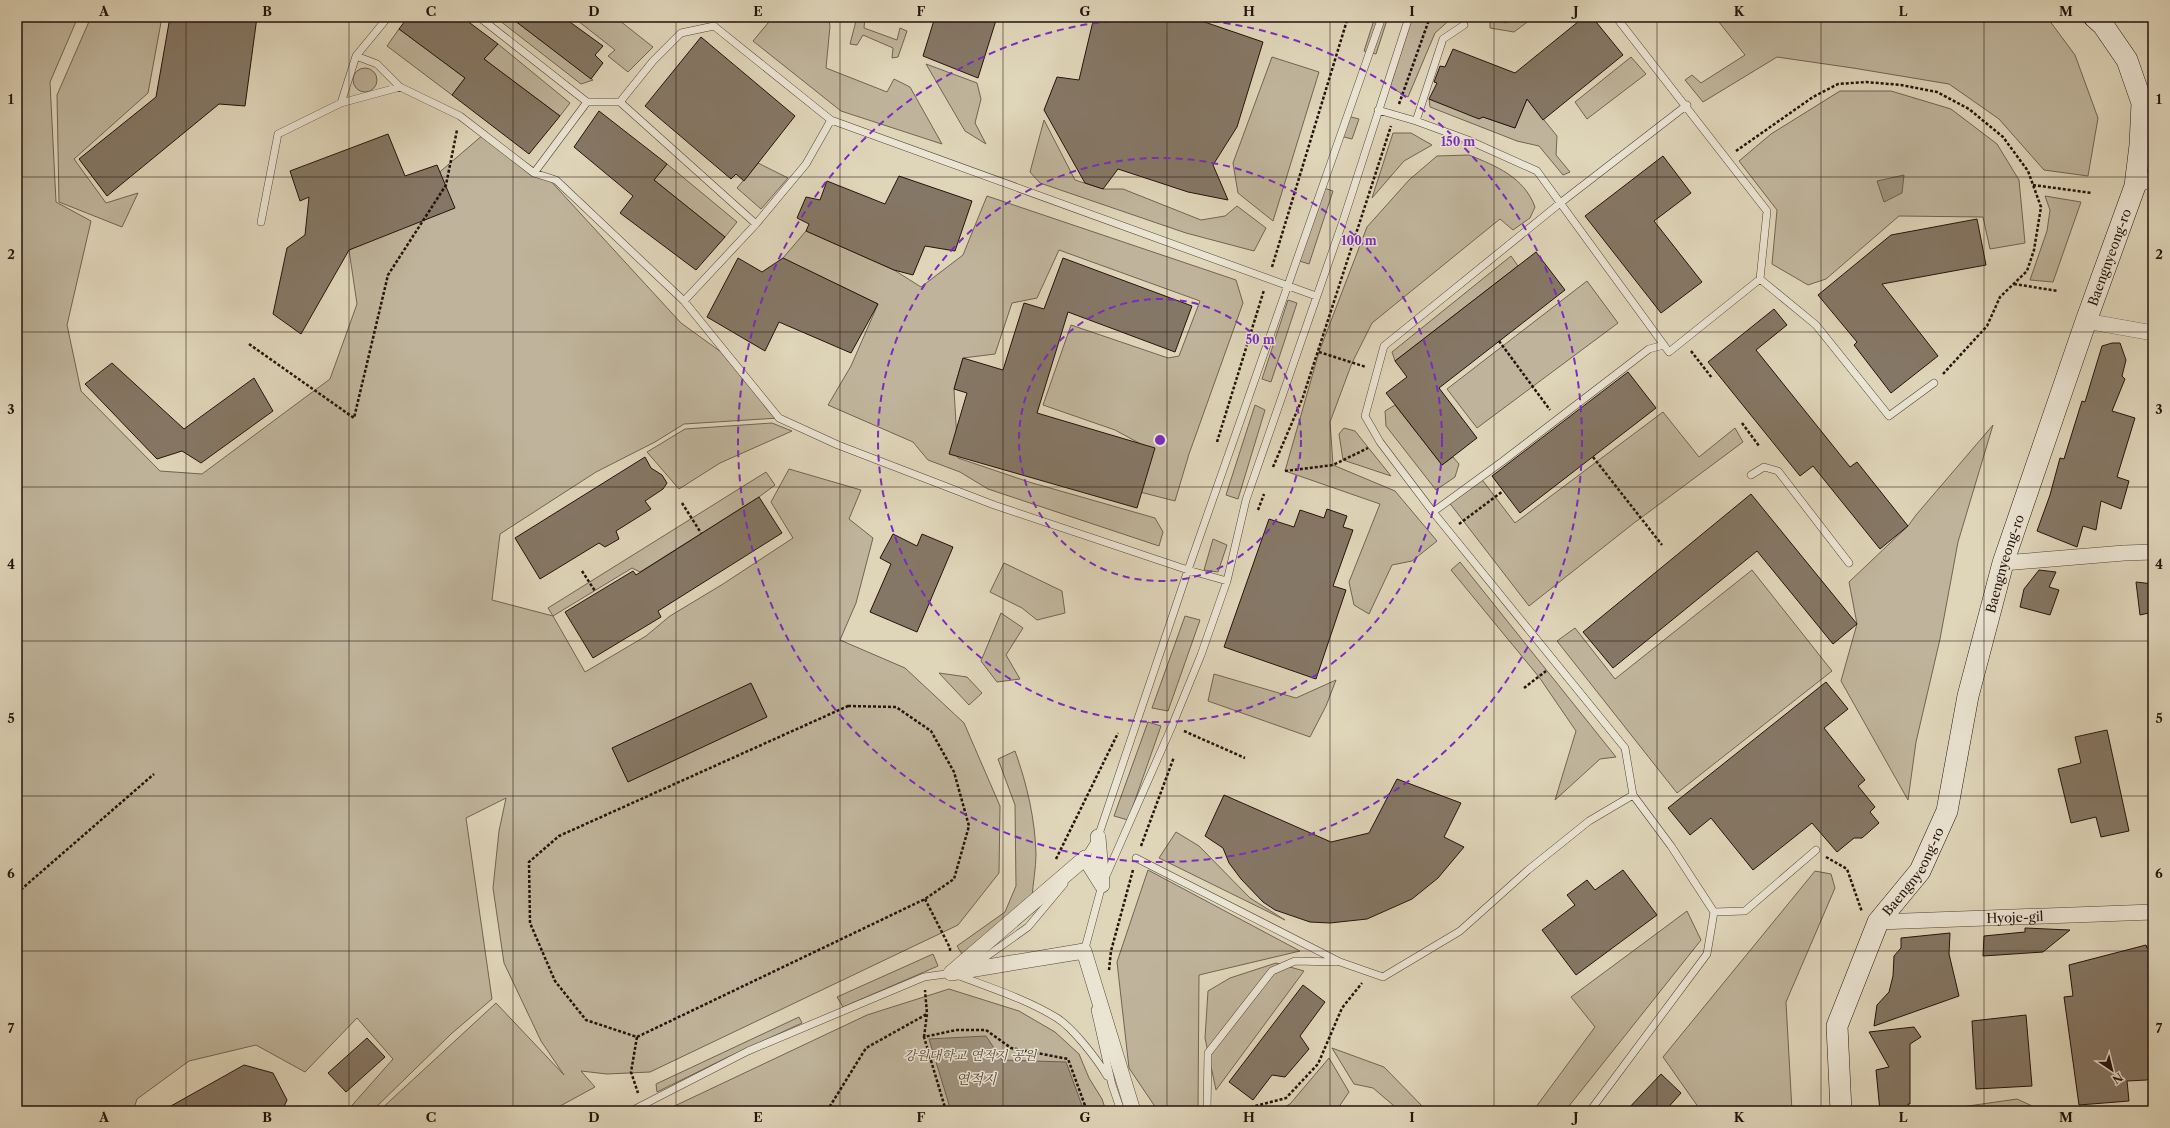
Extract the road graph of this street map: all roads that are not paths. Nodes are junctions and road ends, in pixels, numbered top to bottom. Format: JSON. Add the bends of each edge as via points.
{"nodes":[{"id":1,"x":388,"y":17,"type":"edge"},
{"id":2,"x":479,"y":17,"type":"edge"},
{"id":3,"x":1382,"y":17,"type":"edge"},
{"id":4,"x":1409,"y":17,"type":"edge"},
{"id":5,"x":1616,"y":17,"type":"edge"},
{"id":6,"x":2094,"y":17,"type":"edge"},
{"id":7,"x":1464,"y":25,"type":"dead end"},
{"id":8,"x":356,"y":56,"type":"junction"},
{"id":9,"x":400,"y":87,"type":"junction"},
{"id":10,"x":587,"y":102,"type":"junction"},
{"id":11,"x":620,"y":102,"type":"junction"},
{"id":12,"x":2148,"y":102,"type":"edge"},
{"id":13,"x":341,"y":103,"type":"junction"},
{"id":14,"x":1687,"y":105,"type":"junction"},
{"id":15,"x":1378,"y":110,"type":"junction"},
{"id":16,"x":831,"y":120,"type":"junction"},
{"id":17,"x":1416,"y":121,"type":"junction"},
{"id":18,"x":534,"y":174,"type":"junction"},
{"id":19,"x":2144,"y":182,"type":"edge"},
{"id":20,"x":1559,"y":204,"type":"junction"},
{"id":21,"x":261,"y":222,"type":"dead end"},
{"id":22,"x":756,"y":224,"type":"junction"},
{"id":23,"x":1760,"y":279,"type":"junction"},
{"id":24,"x":1288,"y":286,"type":"junction"},
{"id":25,"x":1316,"y":296,"type":"junction"},
{"id":26,"x":684,"y":301,"type":"junction"},
{"id":27,"x":2086,"y":321,"type":"junction"},
{"id":28,"x":2153,"y":333,"type":"edge"},
{"id":29,"x":1664,"y":345,"type":"junction"},
{"id":30,"x":1934,"y":383,"type":"dead end"},
{"id":31,"x":1751,"y":475,"type":"dead end"},
{"id":32,"x":1433,"y":512,"type":"junction"},
{"id":33,"x":2153,"y":552,"type":"edge"},
{"id":34,"x":1849,"y":563,"type":"dead end"},
{"id":35,"x":2004,"y":563,"type":"junction"},
{"id":36,"x":1188,"y":570,"type":"junction"},
{"id":37,"x":1227,"y":581,"type":"junction"},
{"id":38,"x":1634,"y":794,"type":"junction"},
{"id":39,"x":1098,"y":837,"type":"junction"},
{"id":40,"x":1816,"y":850,"type":"road end"},
{"id":41,"x":1085,"y":858,"type":"junction"},
{"id":42,"x":1136,"y":858,"type":"road end"},
{"id":43,"x":1102,"y":885,"type":"junction"},
{"id":44,"x":1714,"y":912,"type":"junction"},
{"id":45,"x":2153,"y":912,"type":"edge"},
{"id":46,"x":1869,"y":921,"type":"junction"},
{"id":47,"x":1084,"y":951,"type":"junction"},
{"id":48,"x":1340,"y":962,"type":"junction"},
{"id":49,"x":959,"y":972,"type":"junction"},
{"id":50,"x":1112,"y":1085,"type":"junction"},
{"id":51,"x":631,"y":1111,"type":"edge"},
{"id":52,"x":1121,"y":1111,"type":"edge"},
{"id":53,"x":1134,"y":1111,"type":"edge"},
{"id":54,"x":1207,"y":1111,"type":"edge"},
{"id":55,"x":1590,"y":1111,"type":"edge"},
{"id":56,"x":1842,"y":1111,"type":"edge"}],
"edges":[{"from":1,"to":8,"type":"lane"},
{"from":2,"to":10,"type":"lane"},
{"from":3,"to":24,"type":"lane"},
{"from":4,"to":15,"type":"lane"},
{"from":5,"to":14,"type":"lane"},
{"from":6,"to":12,"type":"street","name":"Baengnyeong-ro","via":[[2103,25],[2127,60]]},
{"from":7,"to":17,"type":"lane","via":[[1443,39]]},
{"from":8,"to":9,"type":"lane","via":[[377,64]]},
{"from":8,"to":13,"type":"lane"},
{"from":9,"to":13,"type":"lane"},
{"from":9,"to":18,"type":"lane","via":[[460,116]]},
{"from":10,"to":11,"type":"lane"},
{"from":10,"to":18,"type":"lane"},
{"from":11,"to":16,"type":"lane","via":[[653,61],[681,33],[714,26]]},
{"from":11,"to":22,"type":"lane"},
{"from":12,"to":19,"type":"street","name":"Baengnyeong-ro","via":[[2140,144]]},
{"from":13,"to":21,"type":"lane","via":[[278,134]]},
{"from":14,"to":20,"type":"lane"},
{"from":14,"to":23,"type":"lane","via":[[1767,211]]},
{"from":15,"to":17,"type":"lane"},
{"from":15,"to":25,"type":"lane"},
{"from":16,"to":22,"type":"lane","via":[[806,164]]},
{"from":16,"to":24,"type":"lane"},
{"from":17,"to":20,"type":"lane","via":[[1468,140],[1537,172]]},
{"from":18,"to":26,"type":"lane","via":[[556,180]]},
{"from":19,"to":27,"type":"street","name":"Baengnyeong-ro"},
{"from":20,"to":29,"type":"lane"},
{"from":20,"to":32,"type":"lane","via":[[1384,346],[1364,416],[1380,442]]},
{"from":22,"to":26,"type":"lane"},
{"from":23,"to":29,"type":"lane","via":[[1669,352]]},
{"from":23,"to":30,"type":"lane","via":[[1816,325],[1889,416]]},
{"from":24,"to":25,"type":"lane"},
{"from":24,"to":36,"type":"lane"},
{"from":25,"to":37,"type":"lane","via":[[1246,500]]},
{"from":26,"to":36,"type":"lane","via":[[779,418],[838,445],[994,505]]},
{"from":27,"to":28,"type":"street"},
{"from":27,"to":35,"type":"street","name":"Baengnyeong-ro"},
{"from":29,"to":32,"type":"lane","via":[[1649,349]]},
{"from":31,"to":34,"type":"lane","via":[[1764,467],[1778,471]]},
{"from":32,"to":38,"type":"lane","via":[[1625,748]]},
{"from":33,"to":35,"type":"street"},
{"from":35,"to":46,"type":"street","name":"Baengnyeong-ro","via":[[1968,696],[1947,811],[1920,871]]},
{"from":36,"to":37,"type":"lane"},
{"from":36,"to":39,"type":"lane"},
{"from":37,"to":43,"type":"lane","via":[[1201,656]]},
{"from":38,"to":44,"type":"lane"},
{"from":38,"to":48,"type":"lane","via":[[1589,821],[1528,870],[1460,931],[1383,977]]},
{"from":39,"to":41,"type":"lane"},
{"from":39,"to":43,"type":"lane"},
{"from":40,"to":44,"type":"lane","via":[[1745,911]]},
{"from":41,"to":43,"type":"street"},
{"from":41,"to":49,"type":"street"},
{"from":42,"to":48,"type":"lane"},
{"from":43,"to":47,"type":"lane"},
{"from":44,"to":55,"type":"lane","via":[[1707,954]]},
{"from":45,"to":46,"type":"street","name":"Hyoje-gil"},
{"from":46,"to":56,"type":"street","name":"Baengnyeong-ro","via":[[1837,1026]]},
{"from":47,"to":49,"type":"street"},
{"from":47,"to":50,"type":"lane"},
{"from":47,"to":53,"type":"street"},
{"from":48,"to":54,"type":"lane","via":[[1295,961],[1272,971],[1208,1053]]},
{"from":49,"to":50,"type":"lane","via":[[1058,1018],[1096,1057]]},
{"from":49,"to":51,"type":"lane","via":[[924,977],[748,1051]]},
{"from":50,"to":52,"type":"lane"}]}
